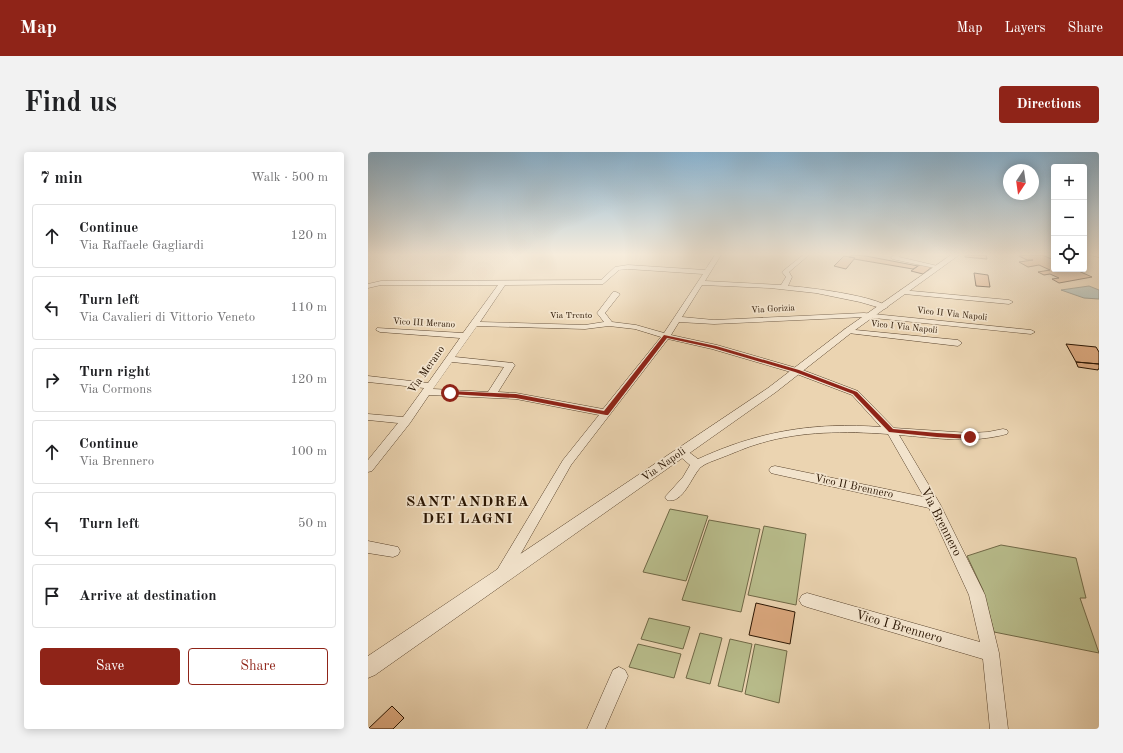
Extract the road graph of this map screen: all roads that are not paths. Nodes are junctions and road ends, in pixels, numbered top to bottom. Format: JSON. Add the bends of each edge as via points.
{"nodes":[{"id":1,"x":603,"y":282,"type":"edge"},
{"id":2,"x":787,"y":282,"type":"edge"},
{"id":3,"x":919,"y":282,"type":"edge"},
{"id":4,"x":503,"y":283,"type":"junction"},
{"id":5,"x":700,"y":283,"type":"joint"},
{"id":6,"x":368,"y":286,"type":"edge"},
{"id":7,"x":784,"y":287,"type":"junction"},
{"id":8,"x":904,"y":292,"type":"junction"},
{"id":9,"x":616,"y":294,"type":"dead end"},
{"id":10,"x":1009,"y":302,"type":"dead end"},
{"id":11,"x":884,"y":306,"type":"junction"},
{"id":12,"x":871,"y":316,"type":"junction"},
{"id":13,"x":677,"y":320,"type":"junction"},
{"id":14,"x":475,"y":324,"type":"junction"},
{"id":15,"x":609,"y":324,"type":"junction"},
{"id":16,"x":380,"y":330,"type":"dead end"},
{"id":17,"x":848,"y":331,"type":"junction"},
{"id":18,"x":1031,"y":332,"type":"dead end"},
{"id":19,"x":466,"y":336,"type":"junction"},
{"id":20,"x":666,"y":336,"type":"junction"},
{"id":21,"x":958,"y":343,"type":"dead end"},
{"id":22,"x":449,"y":359,"type":"junction"},
{"id":23,"x":797,"y":371,"type":"junction"},
{"id":24,"x":368,"y":379,"type":"edge"},
{"id":25,"x":428,"y":389,"type":"junction"},
{"id":26,"x":491,"y":395,"type":"junction"},
{"id":27,"x":606,"y":413,"type":"junction"},
{"id":28,"x":368,"y":417,"type":"edge"},
{"id":29,"x":406,"y":421,"type":"junction"},
{"id":30,"x":891,"y":430,"type":"junction"},
{"id":31,"x":1003,"y":432,"type":"dead end"},
{"id":32,"x":682,"y":453,"type":"junction"},
{"id":33,"x":697,"y":464,"type":"junction"},
{"id":34,"x":368,"y":468,"type":"edge"},
{"id":35,"x":775,"y":470,"type":"dead end"},
{"id":36,"x":671,"y":497,"type":"dead end"},
{"id":37,"x":934,"y":504,"type":"junction"},
{"id":38,"x":368,"y":547,"type":"edge"},
{"id":39,"x":393,"y":551,"type":"dead end"},
{"id":40,"x":498,"y":579,"type":"junction"},
{"id":41,"x":807,"y":600,"type":"dead end"},
{"id":42,"x":991,"y":653,"type":"junction"},
{"id":43,"x":368,"y":668,"type":"edge"},
{"id":44,"x":619,"y":676,"type":"dead end"},
{"id":45,"x":596,"y":729,"type":"edge"},
{"id":46,"x":999,"y":729,"type":"edge"}],
"edges":[{"from":1,"to":4,"type":"street"},
{"from":2,"to":7,"type":"street"},
{"from":3,"to":8,"type":"street","name":"Via Napoli"},
{"from":4,"to":6,"type":"street","via":[[381,283]]},
{"from":4,"to":14,"type":"street","name":"Via Merano"},
{"from":5,"to":7,"type":"street"},
{"from":5,"to":13,"type":"street"},
{"from":7,"to":11,"type":"street","via":[[826,292]]},
{"from":8,"to":10,"type":"street"},
{"from":8,"to":11,"type":"street","name":"Via Napoli"},
{"from":9,"to":15,"type":"street","via":[[601,313]]},
{"from":11,"to":12,"type":"street","name":"Via Napoli"},
{"from":12,"to":13,"type":"street","name":"Via Gorizia","via":[[864,314],[714,322]]},
{"from":12,"to":17,"type":"street","name":"Via Napoli"},
{"from":12,"to":18,"type":"street","name":"Vico II Via Napoli"},
{"from":13,"to":20,"type":"street"},
{"from":14,"to":15,"type":"street","name":"Via Trento"},
{"from":14,"to":19,"type":"street","name":"Via Merano"},
{"from":15,"to":20,"type":"street","name":"Via Trento","via":[[636,327]]},
{"from":16,"to":19,"type":"street","name":"Vico III Merano"},
{"from":17,"to":21,"type":"street","name":"Vico I Via Napoli"},
{"from":17,"to":23,"type":"street","name":"Via Napoli"},
{"from":19,"to":22,"type":"street","name":"Via Merano"},
{"from":20,"to":23,"type":"street","name":"Via Trento"},
{"from":20,"to":27,"type":"street"},
{"from":22,"to":25,"type":"street","name":"Via Merano"},
{"from":22,"to":26,"type":"street","via":[[510,365]]},
{"from":23,"to":30,"type":"street","name":"Via Brennero","via":[[855,393]]},
{"from":23,"to":32,"type":"street","name":"Via Napoli"},
{"from":24,"to":25,"type":"street"},
{"from":25,"to":26,"type":"street"},
{"from":25,"to":29,"type":"street","name":"Via Merano"},
{"from":26,"to":27,"type":"street","via":[[516,396]]},
{"from":27,"to":40,"type":"street","via":[[567,463]]},
{"from":28,"to":29,"type":"street"},
{"from":29,"to":34,"type":"street","name":"Via Merano"},
{"from":30,"to":31,"type":"street","via":[[970,437]]},
{"from":30,"to":33,"type":"street","via":[[819,428],[790,432],[742,444]]},
{"from":30,"to":37,"type":"street","name":"Via Brennero"},
{"from":32,"to":33,"type":"street"},
{"from":32,"to":40,"type":"street","name":"Via Napoli"},
{"from":33,"to":36,"type":"street"},
{"from":35,"to":37,"type":"street","name":"Vico II Brennero"},
{"from":37,"to":42,"type":"street","name":"Via Brennero","via":[[977,595]]},
{"from":38,"to":39,"type":"street"},
{"from":40,"to":43,"type":"street","name":"Via Napoli"},
{"from":41,"to":42,"type":"street","name":"Vico I Brennero"},
{"from":42,"to":46,"type":"street","name":"Via Brennero"},
{"from":44,"to":45,"type":"street"}]}
